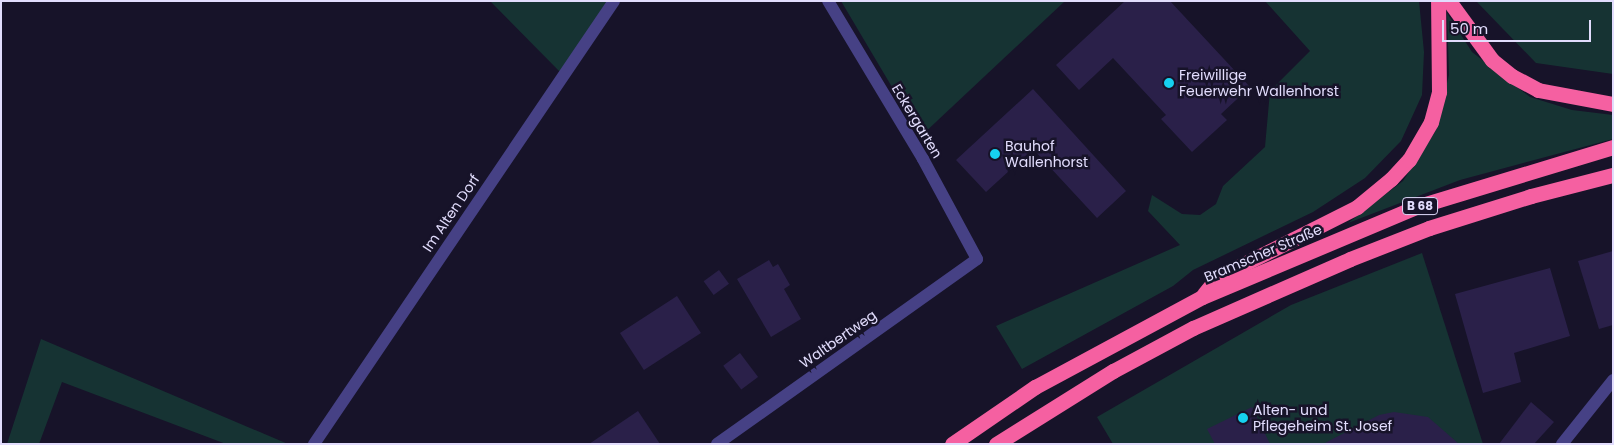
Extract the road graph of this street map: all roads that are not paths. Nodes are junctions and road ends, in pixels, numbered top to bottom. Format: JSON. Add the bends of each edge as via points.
{"nodes":[{"id":1,"x":614,"y":1,"type":"edge"},
{"id":2,"x":828,"y":1,"type":"edge"},
{"id":3,"x":1438,"y":1,"type":"edge"},
{"id":4,"x":1450,"y":1,"type":"edge"},
{"id":5,"x":1613,"y":104,"type":"edge"},
{"id":6,"x":1613,"y":147,"type":"edge"},
{"id":7,"x":1613,"y":175,"type":"edge"},
{"id":8,"x":977,"y":259,"type":"joint"},
{"id":9,"x":1202,"y":296,"type":"junction"},
{"id":10,"x":1613,"y":380,"type":"edge"},
{"id":11,"x":314,"y":444,"type":"edge"},
{"id":12,"x":717,"y":444,"type":"edge"},
{"id":13,"x":952,"y":444,"type":"edge"},
{"id":14,"x":996,"y":444,"type":"edge"},
{"id":15,"x":1562,"y":444,"type":"edge"}],
"edges":[{"from":1,"to":11,"type":"street","name":"Im Alten Dorf"},
{"from":2,"to":8,"type":"street","name":"Eckergarten","via":[[923,159]]},
{"from":3,"to":9,"type":"highway","via":[[1439,92],[1431,122],[1408,160],[1357,207],[1218,277]]},
{"from":4,"to":5,"type":"highway","via":[[1492,60],[1512,76],[1538,90]]},
{"from":6,"to":9,"type":"highway","name":"Bramscher Straße","number":"B 68","via":[[1419,206]]},
{"from":7,"to":14,"type":"highway","number":"B 68","via":[[1531,196],[1429,228],[1298,281],[1192,328],[1113,371]]},
{"from":8,"to":12,"type":"street","name":"Waltbertweg"},
{"from":9,"to":13,"type":"highway","name":"Bramscher Straße","number":"B 68","via":[[1035,387]]},
{"from":10,"to":15,"type":"street"}]}
